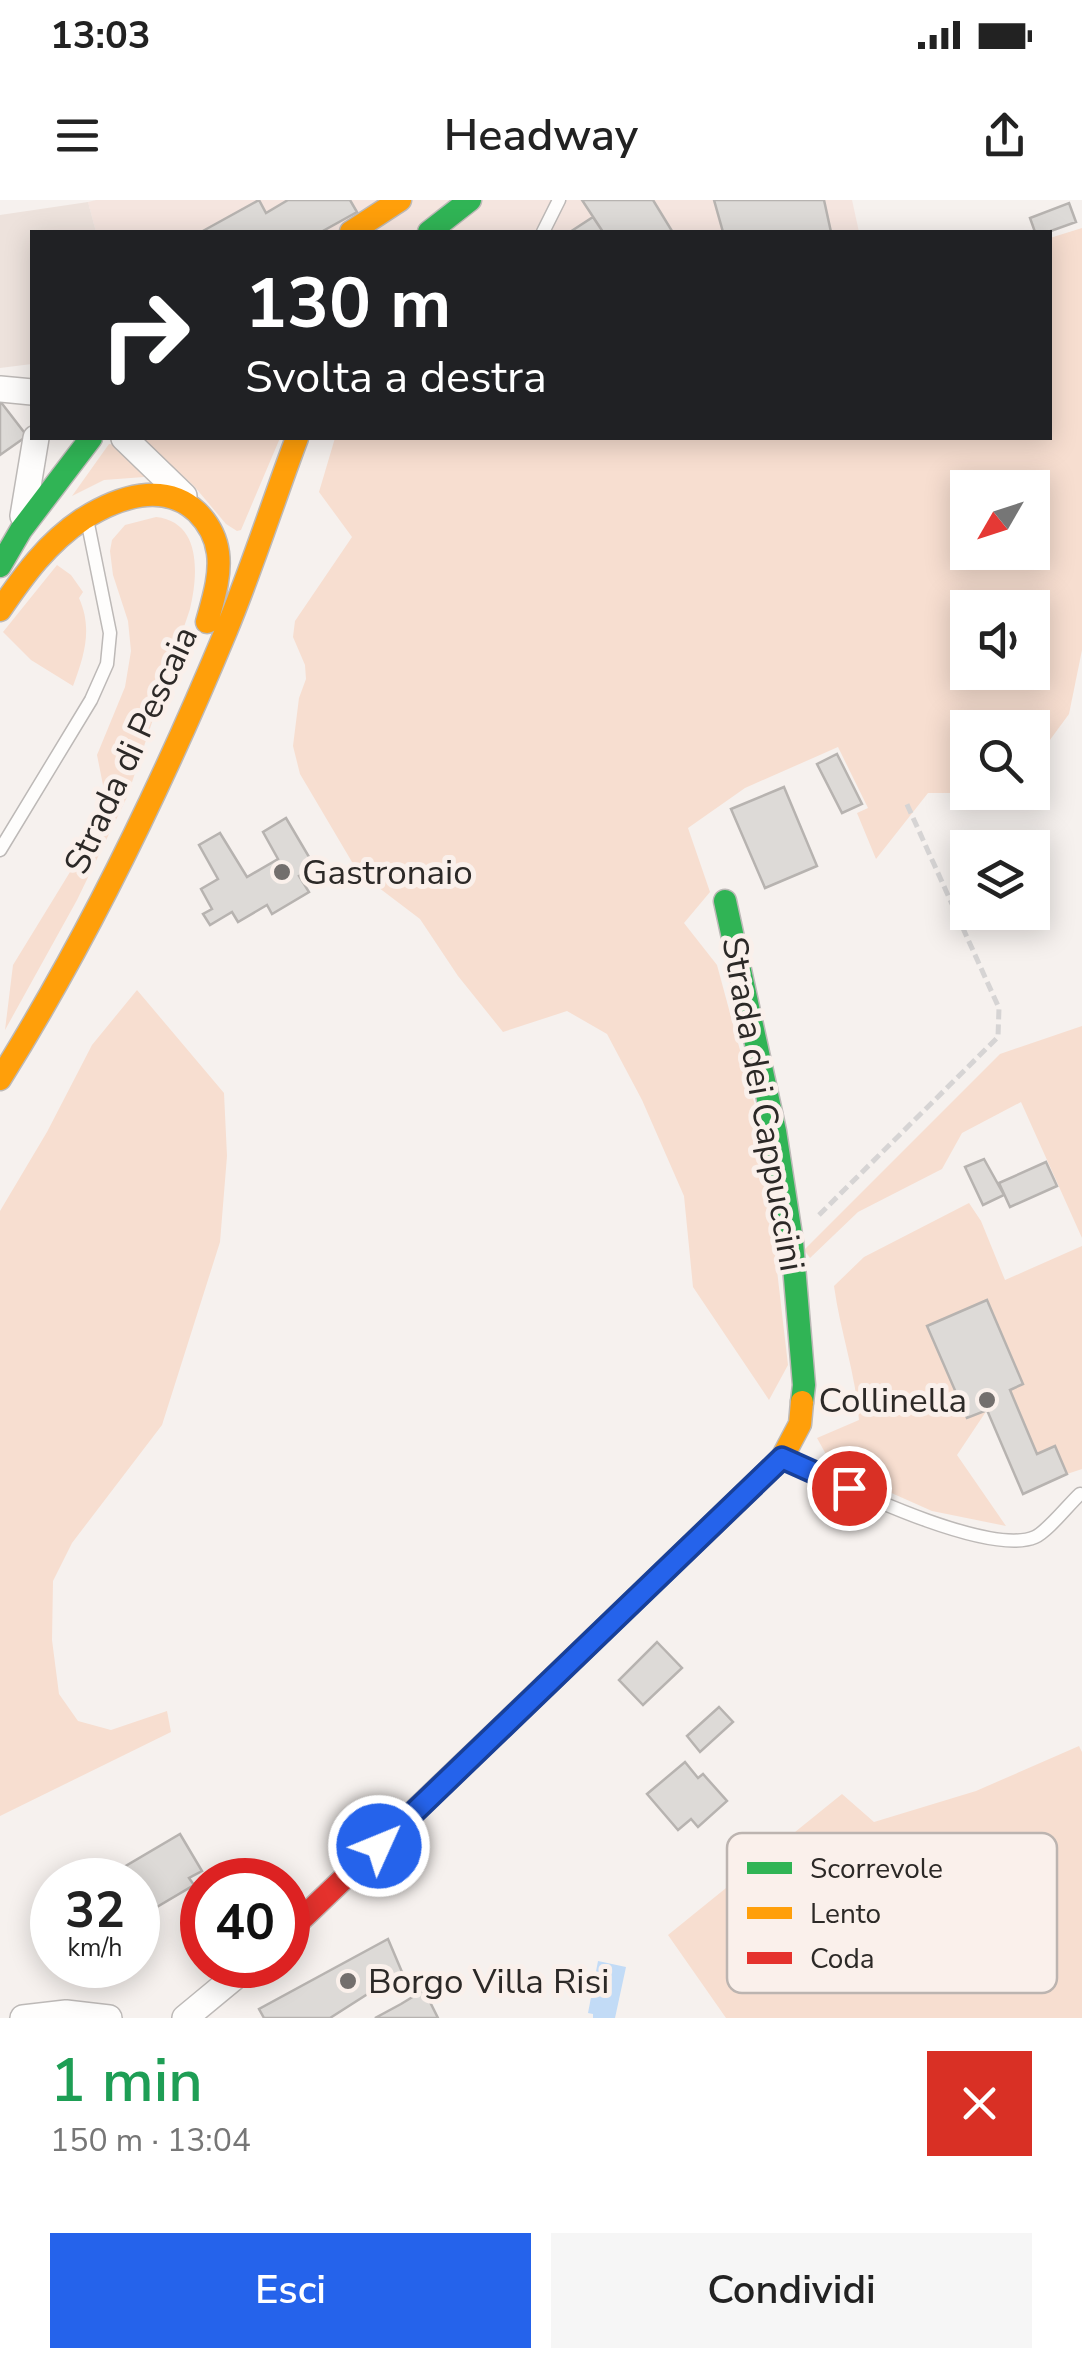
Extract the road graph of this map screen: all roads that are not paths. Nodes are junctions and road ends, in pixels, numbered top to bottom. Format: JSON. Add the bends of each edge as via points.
{"nodes":[{"id":1,"x":400,"y":200,"type":"edge"},
{"id":2,"x":470,"y":200,"type":"edge"},
{"id":3,"x":560,"y":200,"type":"edge"},
{"id":4,"x":354,"y":230,"type":"edge"},
{"id":5,"x":432,"y":230,"type":"edge"},
{"id":6,"x":544,"y":230,"type":"edge"},
{"id":7,"x":0,"y":389,"type":"edge"},
{"id":8,"x":30,"y":392,"type":"edge"},
{"id":9,"x":36,"y":440,"type":"edge"},
{"id":10,"x":89,"y":440,"type":"edge"},
{"id":11,"x":126,"y":440,"type":"edge"},
{"id":12,"x":296,"y":440,"type":"edge"},
{"id":13,"x":194,"y":508,"type":"junction"},
{"id":14,"x":87,"y":517,"type":"junction"},
{"id":15,"x":21,"y":530,"type":"junction"},
{"id":16,"x":0,"y":566,"type":"edge"},
{"id":17,"x":0,"y":610,"type":"edge"},
{"id":18,"x":180,"y":734,"type":"junction"},
{"id":19,"x":0,"y":850,"type":"edge"},
{"id":20,"x":725,"y":901,"type":"dead end"},
{"id":21,"x":0,"y":1078,"type":"edge"},
{"id":22,"x":782,"y":1458,"type":"junction"},
{"id":23,"x":1080,"y":1494,"type":"edge"},
{"id":24,"x":310,"y":1911,"type":"edge"},
{"id":25,"x":222,"y":1988,"type":"edge"},
{"id":26,"x":23,"y":2018,"type":"edge"},
{"id":27,"x":109,"y":2018,"type":"edge"},
{"id":28,"x":186,"y":2018,"type":"edge"}],
"edges":[{"from":1,"to":4,"type":"main road"},
{"from":2,"to":5,"type":"main road"},
{"from":3,"to":6,"type":"lane"},
{"from":7,"to":8,"type":"street"},
{"from":9,"to":15,"type":"street"},
{"from":10,"to":15,"type":"main road"},
{"from":11,"to":13,"type":"street"},
{"from":12,"to":18,"type":"main road","name":"Strada di Pescaia"},
{"from":13,"to":14,"type":"main road","via":[[144,494]]},
{"from":13,"to":18,"type":"main road","via":[[215,540],[218,569]]},
{"from":14,"to":17,"type":"main road","via":[[45,550]]},
{"from":14,"to":19,"type":"lane","via":[[110,633],[107,664]]},
{"from":15,"to":16,"type":"main road"},
{"from":18,"to":21,"type":"main road","name":"Strada di Pescaia","via":[[60,979]]},
{"from":20,"to":22,"type":"main road","name":"Strada dei Cappuccini","via":[[792,1242],[804,1385],[800,1424]]},
{"from":22,"to":23,"type":"lane","via":[[916,1518],[1004,1541],[1036,1537]]},
{"from":22,"to":24,"type":"main road","name":"Strada dei Cappuccini"},
{"from":25,"to":28,"type":"street"},
{"from":26,"to":27,"type":"street"}]}
